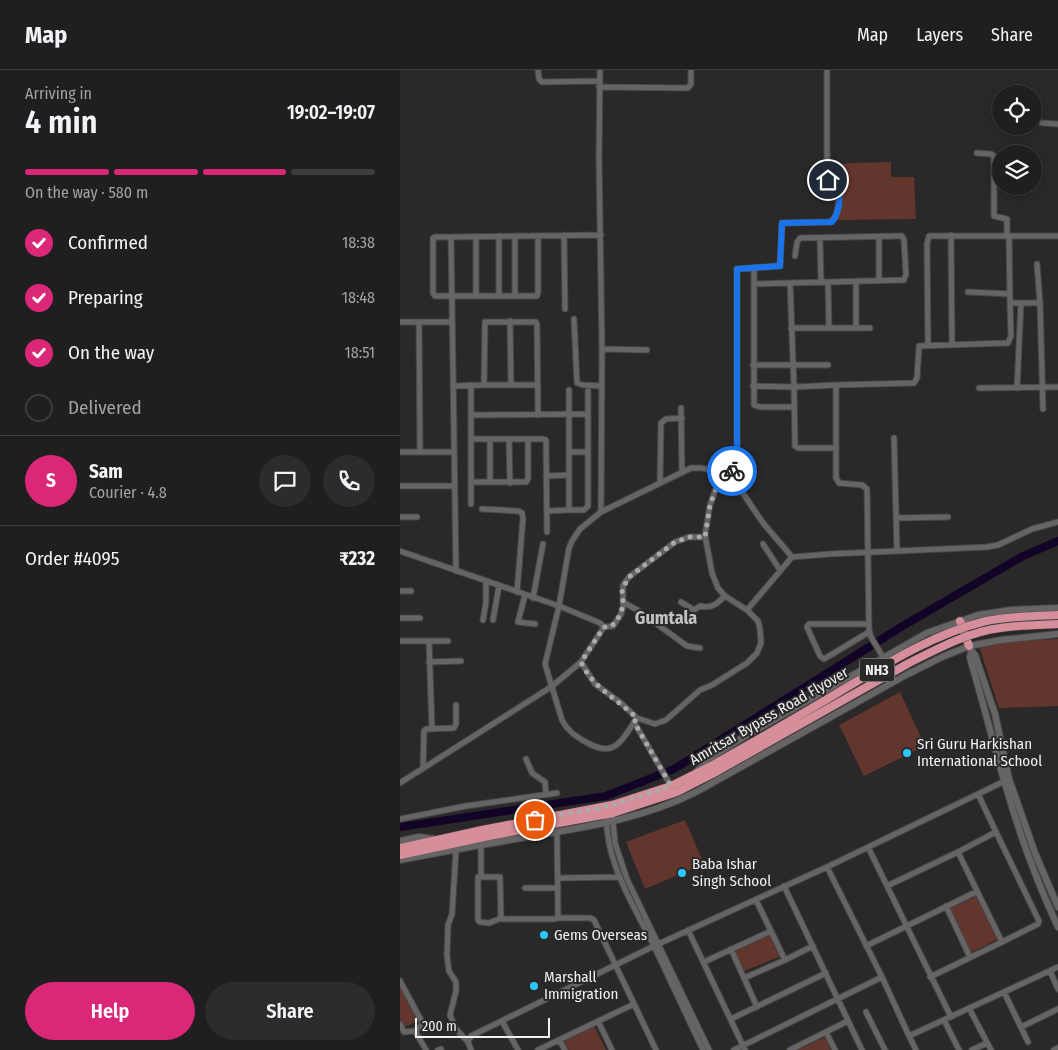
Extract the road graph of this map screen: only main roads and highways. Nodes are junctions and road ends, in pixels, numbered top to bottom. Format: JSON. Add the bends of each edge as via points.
{"nodes":[{"id":1,"x":1058,"y":615,"type":"edge"},
{"id":2,"x":960,"y":621,"type":"road end"},
{"id":3,"x":1058,"y":624,"type":"edge"},
{"id":4,"x":970,"y":649,"type":"road end"},
{"id":5,"x":712,"y":769,"type":"junction"},
{"id":6,"x":692,"y":781,"type":"junction"},
{"id":7,"x":610,"y":814,"type":"junction"},
{"id":8,"x":402,"y":845,"type":"edge"},
{"id":9,"x":400,"y":855,"type":"edge"}],
"edges":[{"from":1,"to":5,"type":"highway","name":"Amritsar Bypass Road Flyover","number":"NH3","bridge":true,"via":[[988,621],[943,636],[888,663]]},
{"from":2,"to":4,"type":"highway"},
{"from":3,"to":5,"type":"highway","name":"Amritsar Bypass Road Flyover","number":"NH3","bridge":true,"via":[[999,628],[944,646]]},
{"from":5,"to":6,"type":"highway","name":"Amritsar Bypass Road Flyover","number":"NH3"},
{"from":6,"to":7,"type":"highway","number":"NH3","via":[[671,786]]},
{"from":6,"to":7,"type":"highway","number":"NH3","via":[[662,798]]},
{"from":7,"to":8,"type":"highway","number":"NH3"},
{"from":7,"to":9,"type":"highway","number":"NH3"}]}
